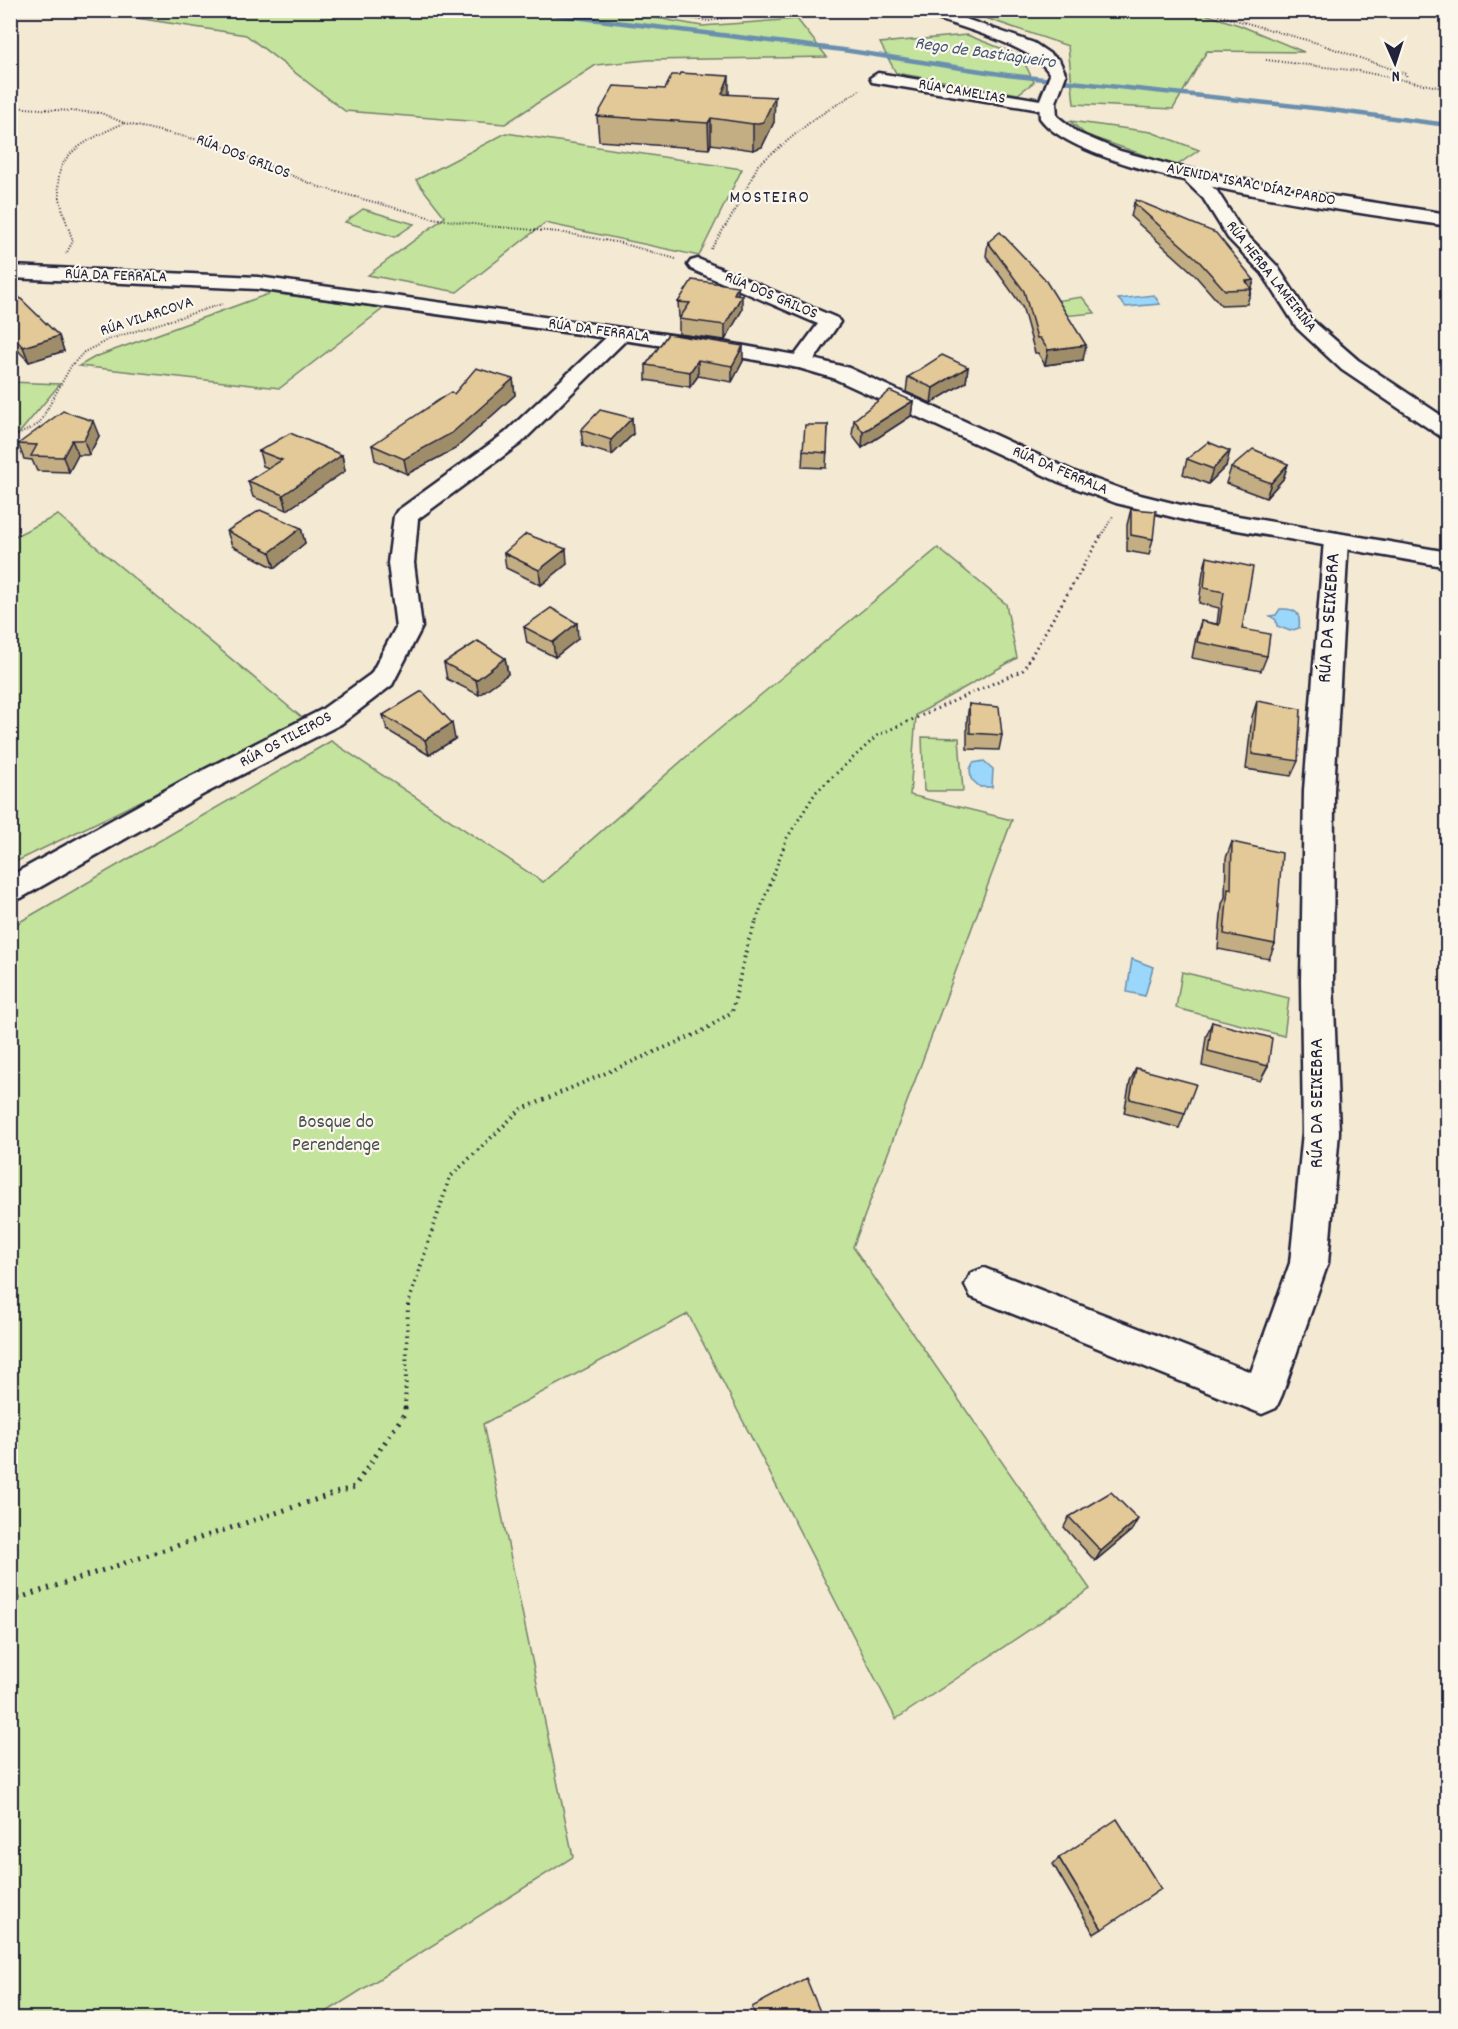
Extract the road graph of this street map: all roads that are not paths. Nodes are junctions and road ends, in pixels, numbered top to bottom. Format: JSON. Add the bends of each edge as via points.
{"nodes":[{"id":1,"x":924,"y":10,"type":"edge"},
{"id":2,"x":878,"y":78,"type":"road end"},
{"id":3,"x":1046,"y":106,"type":"junction"},
{"id":4,"x":1190,"y":177,"type":"junction"},
{"id":5,"x":1448,"y":220,"type":"edge"},
{"id":6,"x":698,"y":265,"type":"road end"},
{"id":7,"x":10,"y":272,"type":"edge"},
{"id":8,"x":620,"y":335,"type":"junction"},
{"id":9,"x":801,"y":362,"type":"junction"},
{"id":10,"x":1448,"y":431,"type":"edge"},
{"id":11,"x":1336,"y":540,"type":"junction"},
{"id":12,"x":1448,"y":560,"type":"edge"},
{"id":13,"x":10,"y":890,"type":"edge"},
{"id":14,"x":984,"y":1285,"type":"dead end"}],
"edges":[{"from":1,"to":3,"type":"street","via":[[1028,46],[1053,63],[1058,75]]},
{"from":2,"to":3,"type":"street","name":"RÚA CAMELIAS"},
{"from":3,"to":4,"type":"street","name":"AVENIDA ISAAC DÍAZ PARDO","via":[[1056,128],[1076,139]]},
{"from":4,"to":5,"type":"street","name":"AVENIDA ISAAC DÍAZ PARDO"},
{"from":4,"to":10,"type":"street","name":"RÚA HERBA LAMEIRIÑA","via":[[1210,195],[1235,234],[1270,270],[1304,324],[1350,365]]},
{"from":6,"to":9,"type":"street","name":"RÚA DOS GRILOS","via":[[830,322]]},
{"from":7,"to":8,"type":"street","name":"RÚA DA FERRALA","via":[[258,283]]},
{"from":8,"to":9,"type":"street","name":"RÚA DA FERRALA"},
{"from":8,"to":13,"type":"street","name":"RÚA OS TILEIROS","via":[[513,438],[406,516],[401,563],[409,627],[382,679],[331,717],[194,787]]},
{"from":9,"to":11,"type":"street","name":"RÚA DA FERRALA","via":[[841,373],[1067,477],[1124,498],[1197,516]]},
{"from":11,"to":12,"type":"street","name":"RÚA DA FERRALA"},
{"from":11,"to":14,"type":"street","name":"RÚA DA SEIXEBRA","via":[[1318,790],[1317,981],[1322,1132],[1309,1263],[1262,1395]]}]}
